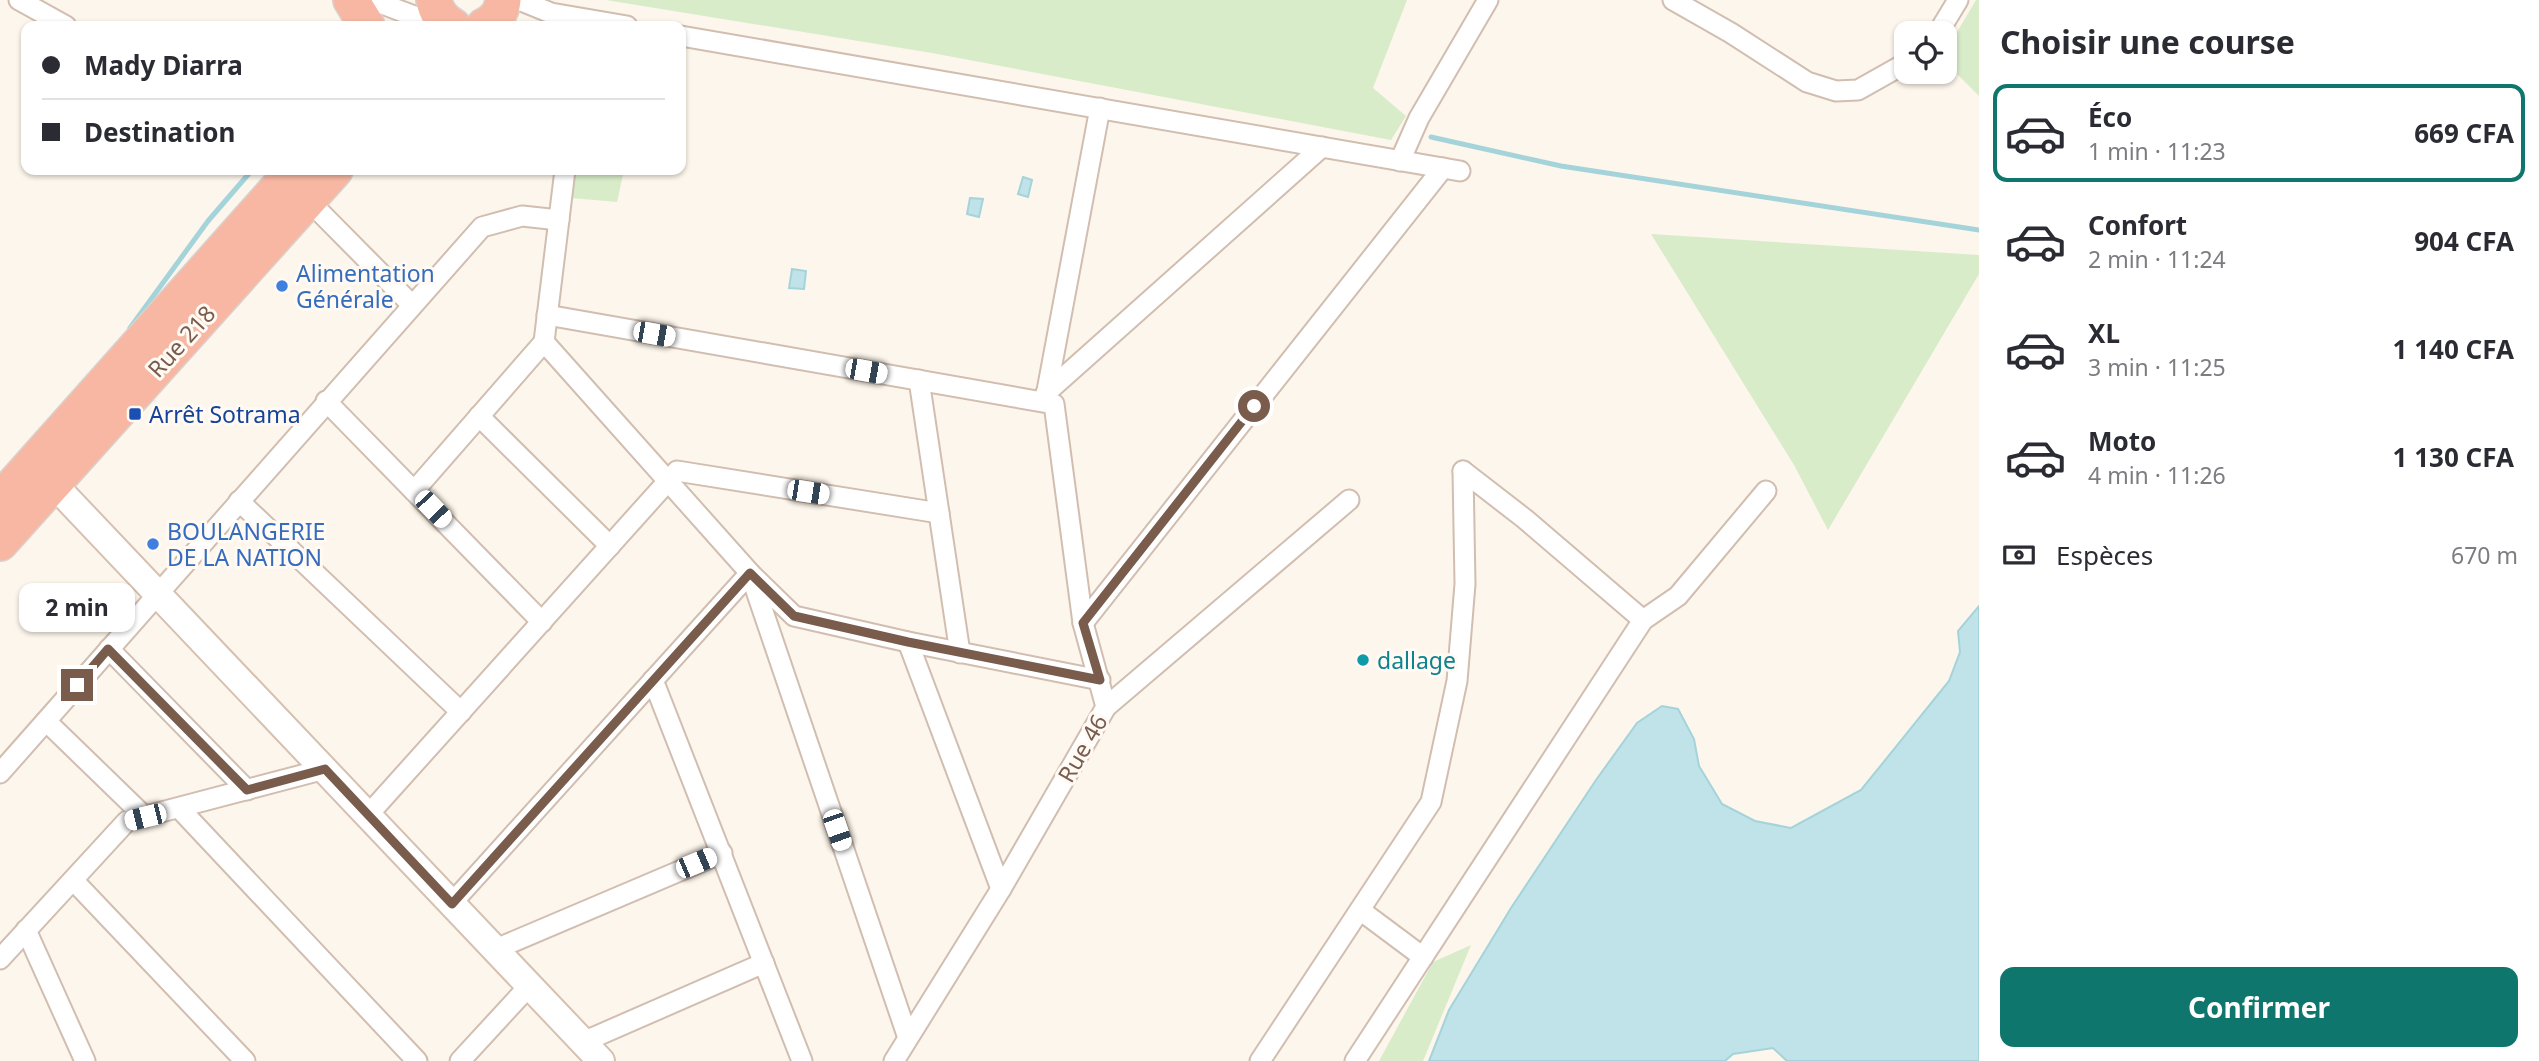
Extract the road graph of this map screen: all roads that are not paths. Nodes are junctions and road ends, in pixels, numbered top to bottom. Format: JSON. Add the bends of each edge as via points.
{"nodes":[{"id":1,"x":19,"y":0,"type":"edge"},
{"id":2,"x":351,"y":0,"type":"edge"},
{"id":3,"x":372,"y":0,"type":"edge"},
{"id":4,"x":1488,"y":0,"type":"edge"},
{"id":5,"x":1673,"y":0,"type":"edge"},
{"id":6,"x":1958,"y":0,"type":"edge"},
{"id":7,"x":501,"y":11,"type":"edge"},
{"id":8,"x":551,"y":13,"type":"junction"},
{"id":9,"x":434,"y":16,"type":"edge"},
{"id":10,"x":57,"y":21,"type":"edge"},
{"id":11,"x":365,"y":21,"type":"edge"},
{"id":12,"x":579,"y":21,"type":"edge"},
{"id":13,"x":1945,"y":21,"type":"edge"},
{"id":14,"x":686,"y":37,"type":"edge"},
{"id":15,"x":1894,"y":70,"type":"edge"},
{"id":16,"x":1100,"y":108,"type":"junction"},
{"id":17,"x":1322,"y":147,"type":"junction"},
{"id":18,"x":1400,"y":160,"type":"junction"},
{"id":19,"x":324,"y":175,"type":"edge"},
{"id":20,"x":564,"y":175,"type":"edge"},
{"id":21,"x":301,"y":185,"type":"edge"},
{"id":22,"x":559,"y":220,"type":"junction"},
{"id":23,"x":412,"y":305,"type":"junction"},
{"id":24,"x":548,"y":315,"type":"junction"},
{"id":25,"x":544,"y":342,"type":"junction"},
{"id":26,"x":919,"y":380,"type":"junction"},
{"id":27,"x":1046,"y":397,"type":"junction"},
{"id":28,"x":326,"y":401,"type":"junction"},
{"id":29,"x":479,"y":416,"type":"junction"},
{"id":30,"x":43,"y":473,"type":"junction"},
{"id":31,"x":668,"y":481,"type":"junction"},
{"id":32,"x":414,"y":491,"type":"junction"},
{"id":33,"x":1766,"y":491,"type":"dead end"},
{"id":34,"x":0,"y":500,"type":"edge"},
{"id":35,"x":1349,"y":500,"type":"dead end"},
{"id":36,"x":239,"y":501,"type":"junction"},
{"id":37,"x":939,"y":513,"type":"junction"},
{"id":38,"x":0,"y":543,"type":"edge"},
{"id":39,"x":610,"y":546,"type":"junction"},
{"id":40,"x":750,"y":573,"type":"junction"},
{"id":41,"x":158,"y":593,"type":"junction"},
{"id":42,"x":1643,"y":620,"type":"junction"},
{"id":43,"x":542,"y":622,"type":"junction"},
{"id":44,"x":1083,"y":623,"type":"junction"},
{"id":45,"x":908,"y":642,"type":"junction"},
{"id":46,"x":108,"y":649,"type":"junction"},
{"id":47,"x":960,"y":653,"type":"junction"},
{"id":48,"x":653,"y":680,"type":"junction"},
{"id":49,"x":1100,"y":680,"type":"junction"},
{"id":50,"x":1105,"y":707,"type":"junction"},
{"id":51,"x":461,"y":712,"type":"junction"},
{"id":52,"x":46,"y":721,"type":"junction"},
{"id":53,"x":325,"y":769,"type":"junction"},
{"id":54,"x":0,"y":773,"type":"edge"},
{"id":55,"x":247,"y":790,"type":"junction"},
{"id":56,"x":178,"y":808,"type":"junction"},
{"id":57,"x":368,"y":815,"type":"junction"},
{"id":58,"x":145,"y":817,"type":"junction"},
{"id":59,"x":722,"y":853,"type":"junction"},
{"id":60,"x":73,"y":880,"type":"junction"},
{"id":61,"x":1001,"y":888,"type":"junction"},
{"id":62,"x":452,"y":904,"type":"junction"},
{"id":63,"x":1360,"y":911,"type":"junction"},
{"id":64,"x":26,"y":930,"type":"junction"},
{"id":65,"x":496,"y":949,"type":"junction"},
{"id":66,"x":1423,"y":957,"type":"junction"},
{"id":67,"x":0,"y":958,"type":"edge"},
{"id":68,"x":764,"y":962,"type":"junction"},
{"id":69,"x":530,"y":985,"type":"junction"},
{"id":70,"x":907,"y":1035,"type":"junction"},
{"id":71,"x":583,"y":1042,"type":"junction"},
{"id":72,"x":85,"y":1061,"type":"edge"},
{"id":73,"x":246,"y":1061,"type":"edge"},
{"id":74,"x":417,"y":1061,"type":"edge"},
{"id":75,"x":460,"y":1061,"type":"edge"},
{"id":76,"x":601,"y":1061,"type":"edge"},
{"id":77,"x":802,"y":1061,"type":"edge"},
{"id":78,"x":894,"y":1061,"type":"edge"},
{"id":79,"x":1260,"y":1061,"type":"edge"},
{"id":80,"x":1355,"y":1061,"type":"edge"}],
"edges":[{"from":1,"to":10,"type":"street"},
{"from":2,"to":11,"type":"highway"},
{"from":3,"to":9,"type":"street"},
{"from":4,"to":18,"type":"street","via":[[1419,118]]},
{"from":5,"to":15,"type":"street","via":[[1807,82],[1836,91],[1858,90]]},
{"from":6,"to":13,"type":"street"},
{"from":7,"to":8,"type":"street"},
{"from":7,"to":8,"type":"street"},
{"from":8,"to":12,"type":"street"},
{"from":14,"to":16,"type":"street"},
{"from":16,"to":17,"type":"street"},
{"from":16,"to":27,"type":"street"},
{"from":17,"to":18,"type":"street"},
{"from":17,"to":27,"type":"street"},
{"from":18,"to":44,"type":"street","via":[[1451,169]]},
{"from":19,"to":21,"type":"highway"},
{"from":20,"to":22,"type":"street"},
{"from":21,"to":23,"type":"street"},
{"from":21,"to":30,"type":"highway"},
{"from":22,"to":23,"type":"street","via":[[522,216],[482,227]]},
{"from":22,"to":24,"type":"street"},
{"from":23,"to":28,"type":"street"},
{"from":24,"to":25,"type":"street"},
{"from":24,"to":26,"type":"street"},
{"from":25,"to":29,"type":"street"},
{"from":25,"to":31,"type":"street","name":"Rue 46"},
{"from":26,"to":27,"type":"street"},
{"from":26,"to":37,"type":"street"},
{"from":27,"to":44,"type":"street","via":[[1054,404]]},
{"from":28,"to":32,"type":"street"},
{"from":28,"to":36,"type":"street"},
{"from":29,"to":32,"type":"street"},
{"from":29,"to":39,"type":"street"},
{"from":30,"to":34,"type":"highway"},
{"from":30,"to":38,"type":"highway"},
{"from":30,"to":41,"type":"street"},
{"from":31,"to":37,"type":"street","via":[[677,471]]},
{"from":31,"to":39,"type":"street"},
{"from":31,"to":40,"type":"street","name":"Rue 46"},
{"from":32,"to":43,"type":"street"},
{"from":33,"to":42,"type":"street","via":[[1678,596]]},
{"from":35,"to":50,"type":"street"},
{"from":36,"to":41,"type":"street"},
{"from":36,"to":51,"type":"street"},
{"from":37,"to":47,"type":"street"},
{"from":39,"to":43,"type":"street"},
{"from":40,"to":45,"type":"street","name":"Rue 46","via":[[794,616]]},
{"from":40,"to":48,"type":"street"},
{"from":40,"to":70,"type":"street"},
{"from":41,"to":46,"type":"street"},
{"from":41,"to":53,"type":"street"},
{"from":42,"to":63,"type":"street","via":[[1463,471],[1465,584],[1457,681],[1432,802]]},
{"from":42,"to":66,"type":"street"},
{"from":43,"to":51,"type":"street"},
{"from":44,"to":49,"type":"street"},
{"from":45,"to":47,"type":"street","name":"Rue 46"},
{"from":45,"to":61,"type":"street"},
{"from":46,"to":52,"type":"street"},
{"from":46,"to":55,"type":"street"},
{"from":47,"to":49,"type":"street","name":"Rue 46"},
{"from":48,"to":59,"type":"street"},
{"from":48,"to":62,"type":"street"},
{"from":49,"to":50,"type":"street","name":"Rue 46"},
{"from":50,"to":61,"type":"street","name":"Rue 46"},
{"from":51,"to":57,"type":"street"},
{"from":52,"to":54,"type":"street"},
{"from":52,"to":58,"type":"street"},
{"from":53,"to":55,"type":"street"},
{"from":53,"to":57,"type":"street"},
{"from":55,"to":56,"type":"street"},
{"from":56,"to":58,"type":"street"},
{"from":56,"to":74,"type":"street"},
{"from":57,"to":62,"type":"street"},
{"from":58,"to":60,"type":"street","via":[[127,821]]},
{"from":59,"to":65,"type":"street"},
{"from":59,"to":68,"type":"street"},
{"from":60,"to":64,"type":"street"},
{"from":60,"to":73,"type":"street"},
{"from":61,"to":70,"type":"street","name":"Rue 46"},
{"from":62,"to":65,"type":"street"},
{"from":63,"to":66,"type":"street"},
{"from":63,"to":79,"type":"street"},
{"from":64,"to":67,"type":"street"},
{"from":64,"to":72,"type":"street"},
{"from":65,"to":69,"type":"street"},
{"from":66,"to":80,"type":"street"},
{"from":68,"to":71,"type":"street"},
{"from":68,"to":77,"type":"street"},
{"from":69,"to":71,"type":"street"},
{"from":69,"to":75,"type":"street"},
{"from":70,"to":78,"type":"street","name":"Rue 46"},
{"from":71,"to":76,"type":"street"}]}
